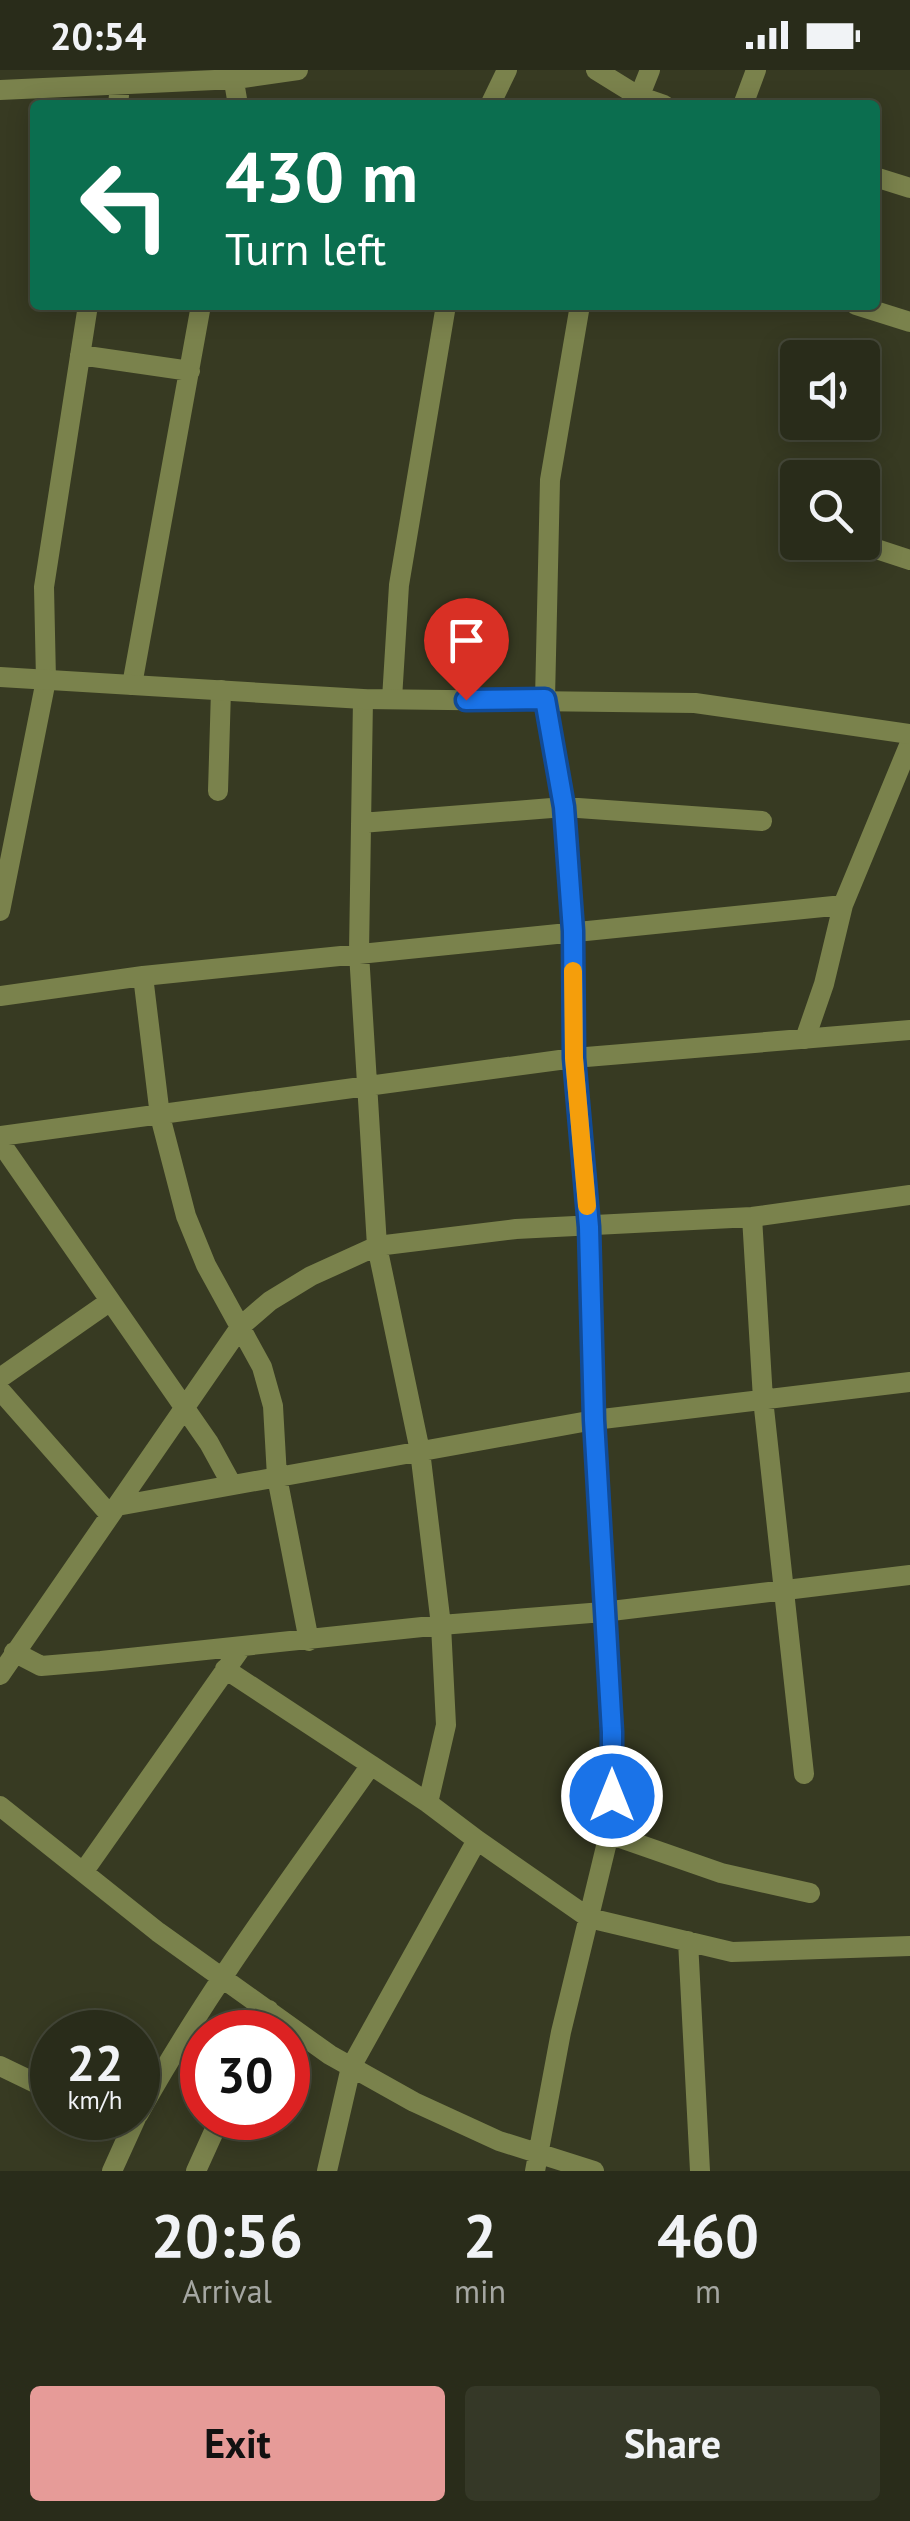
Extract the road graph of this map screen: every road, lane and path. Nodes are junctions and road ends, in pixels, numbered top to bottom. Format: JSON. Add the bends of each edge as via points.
{"nodes":[{"id":1,"x":298,"y":70,"type":"edge"},
{"id":2,"x":507,"y":70,"type":"edge"},
{"id":3,"x":596,"y":70,"type":"edge"},
{"id":4,"x":650,"y":70,"type":"edge"},
{"id":5,"x":756,"y":70,"type":"edge"},
{"id":6,"x":234,"y":75,"type":"edge"},
{"id":7,"x":0,"y":90,"type":"edge"},
{"id":8,"x":119,"y":95,"type":"edge"},
{"id":9,"x":237,"y":100,"type":"edge"},
{"id":10,"x":492,"y":100,"type":"edge"},
{"id":11,"x":636,"y":100,"type":"edge"},
{"id":12,"x":637,"y":100,"type":"edge"},
{"id":13,"x":745,"y":100,"type":"edge"},
{"id":14,"x":880,"y":178,"type":"edge"},
{"id":15,"x":910,"y":188,"type":"edge"},
{"id":16,"x":87,"y":310,"type":"edge"},
{"id":17,"x":200,"y":310,"type":"edge"},
{"id":18,"x":445,"y":310,"type":"edge"},
{"id":19,"x":579,"y":310,"type":"edge"},
{"id":20,"x":872,"y":310,"type":"edge"},
{"id":21,"x":910,"y":322,"type":"edge"},
{"id":22,"x":80,"y":355,"type":"junction"},
{"id":23,"x":190,"y":371,"type":"junction"},
{"id":24,"x":880,"y":550,"type":"edge"},
{"id":25,"x":910,"y":560,"type":"edge"},
{"id":26,"x":0,"y":677,"type":"edge"},
{"id":27,"x":46,"y":680,"type":"junction"},
{"id":28,"x":132,"y":685,"type":"junction"},
{"id":29,"x":221,"y":690,"type":"junction"},
{"id":30,"x":363,"y":699,"type":"junction"},
{"id":31,"x":545,"y":699,"type":"junction"},
{"id":32,"x":392,"y":700,"type":"junction"},
{"id":33,"x":910,"y":734,"type":"edge"},
{"id":34,"x":910,"y":743,"type":"edge"},
{"id":35,"x":218,"y":790,"type":"dead end"},
{"id":36,"x":564,"y":807,"type":"junction"},
{"id":37,"x":762,"y":821,"type":"dead end"},
{"id":38,"x":361,"y":823,"type":"junction"},
{"id":39,"x":843,"y":905,"type":"junction"},
{"id":40,"x":0,"y":911,"type":"edge"},
{"id":41,"x":573,"y":931,"type":"junction"},
{"id":42,"x":359,"y":953,"type":"junction"},
{"id":43,"x":143,"y":976,"type":"junction"},
{"id":44,"x":0,"y":996,"type":"edge"},
{"id":45,"x":910,"y":1030,"type":"edge"},
{"id":46,"x":805,"y":1039,"type":"junction"},
{"id":47,"x":574,"y":1058,"type":"junction"},
{"id":48,"x":365,"y":1088,"type":"junction"},
{"id":49,"x":160,"y":1116,"type":"junction"},
{"id":50,"x":0,"y":1139,"type":"edge"},
{"id":51,"x":910,"y":1195,"type":"edge"},
{"id":52,"x":752,"y":1217,"type":"junction"},
{"id":53,"x":589,"y":1227,"type":"junction"},
{"id":54,"x":377,"y":1246,"type":"junction"},
{"id":55,"x":110,"y":1302,"type":"junction"},
{"id":56,"x":241,"y":1326,"type":"junction"},
{"id":57,"x":0,"y":1378,"type":"edge"},
{"id":58,"x":910,"y":1382,"type":"edge"},
{"id":59,"x":0,"y":1390,"type":"edge"},
{"id":60,"x":763,"y":1399,"type":"junction"},
{"id":61,"x":184,"y":1410,"type":"junction"},
{"id":62,"x":594,"y":1420,"type":"junction"},
{"id":63,"x":420,"y":1451,"type":"junction"},
{"id":64,"x":277,"y":1476,"type":"junction"},
{"id":65,"x":232,"y":1485,"type":"junction"},
{"id":66,"x":114,"y":1510,"type":"junction"},
{"id":67,"x":910,"y":1575,"type":"edge"},
{"id":68,"x":783,"y":1589,"type":"junction"},
{"id":69,"x":603,"y":1612,"type":"junction"},
{"id":70,"x":441,"y":1624,"type":"junction"},
{"id":71,"x":308,"y":1641,"type":"junction"},
{"id":72,"x":241,"y":1648,"type":"junction"},
{"id":73,"x":14,"y":1652,"type":"junction"},
{"id":74,"x":225,"y":1670,"type":"junction"},
{"id":75,"x":0,"y":1675,"type":"edge"},
{"id":76,"x":371,"y":1765,"type":"junction"},
{"id":77,"x":804,"y":1774,"type":"dead end"},
{"id":78,"x":428,"y":1802,"type":"junction"},
{"id":79,"x":0,"y":1806,"type":"edge"},
{"id":80,"x":609,"y":1834,"type":"junction"},
{"id":81,"x":476,"y":1840,"type":"junction"},
{"id":82,"x":84,"y":1871,"type":"junction"},
{"id":83,"x":810,"y":1892,"type":"dead end"},
{"id":84,"x":589,"y":1918,"type":"junction"},
{"id":85,"x":688,"y":1941,"type":"junction"},
{"id":86,"x":910,"y":1946,"type":"edge"},
{"id":87,"x":222,"y":1975,"type":"junction"},
{"id":88,"x":270,"y":2010,"type":"edge"},
{"id":89,"x":310,"y":2038,"type":"edge"},
{"id":90,"x":0,"y":2066,"type":"edge"},
{"id":91,"x":350,"y":2067,"type":"junction"},
{"id":92,"x":160,"y":2077,"type":"edge"},
{"id":93,"x":30,"y":2080,"type":"edge"},
{"id":94,"x":125,"y":2140,"type":"edge"},
{"id":95,"x":210,"y":2140,"type":"edge"},
{"id":96,"x":536,"y":2163,"type":"edge"},
{"id":97,"x":112,"y":2171,"type":"edge"},
{"id":98,"x":196,"y":2171,"type":"edge"},
{"id":99,"x":327,"y":2171,"type":"edge"},
{"id":100,"x":594,"y":2171,"type":"edge"},
{"id":101,"x":700,"y":2171,"type":"edge"}],
"edges":[{"from":1,"to":6,"type":"street"},
{"from":2,"to":10,"type":"street"},
{"from":3,"to":11,"type":"street"},
{"from":4,"to":12,"type":"street"},
{"from":5,"to":13,"type":"street"},
{"from":6,"to":8,"type":"street"},
{"from":6,"to":9,"type":"street"},
{"from":7,"to":8,"type":"street"},
{"from":14,"to":15,"type":"street"},
{"from":16,"to":22,"type":"street"},
{"from":17,"to":23,"type":"street"},
{"from":18,"to":32,"type":"street","via":[[400,584]]},
{"from":19,"to":31,"type":"street","via":[[550,480]]},
{"from":20,"to":21,"type":"street"},
{"from":22,"to":23,"type":"street"},
{"from":22,"to":27,"type":"street","via":[[44,588]]},
{"from":23,"to":28,"type":"street"},
{"from":24,"to":25,"type":"street"},
{"from":26,"to":27,"type":"street"},
{"from":27,"to":28,"type":"street"},
{"from":27,"to":40,"type":"street"},
{"from":28,"to":29,"type":"street"},
{"from":29,"to":30,"type":"street"},
{"from":29,"to":35,"type":"street"},
{"from":30,"to":32,"type":"street"},
{"from":30,"to":38,"type":"street"},
{"from":31,"to":32,"type":"street"},
{"from":31,"to":33,"type":"street","via":[[695,703]]},
{"from":31,"to":36,"type":"street"},
{"from":34,"to":39,"type":"street"},
{"from":36,"to":37,"type":"street"},
{"from":36,"to":38,"type":"street"},
{"from":36,"to":41,"type":"street"},
{"from":38,"to":42,"type":"street"},
{"from":39,"to":41,"type":"street"},
{"from":39,"to":46,"type":"street"},
{"from":41,"to":42,"type":"street"},
{"from":41,"to":47,"type":"street"},
{"from":42,"to":43,"type":"street"},
{"from":42,"to":48,"type":"street"},
{"from":43,"to":44,"type":"street"},
{"from":43,"to":49,"type":"street"},
{"from":45,"to":46,"type":"street"},
{"from":46,"to":47,"type":"street"},
{"from":47,"to":48,"type":"street"},
{"from":47,"to":53,"type":"street"},
{"from":48,"to":49,"type":"street"},
{"from":48,"to":54,"type":"street"},
{"from":49,"to":50,"type":"street"},
{"from":49,"to":56,"type":"street","via":[[186,1216]]},
{"from":50,"to":55,"type":"street"},
{"from":51,"to":52,"type":"street"},
{"from":52,"to":53,"type":"street"},
{"from":52,"to":60,"type":"street"},
{"from":53,"to":54,"type":"street"},
{"from":53,"to":62,"type":"street"},
{"from":54,"to":56,"type":"street","via":[[310,1276]]},
{"from":54,"to":63,"type":"street"},
{"from":55,"to":57,"type":"street"},
{"from":55,"to":61,"type":"street"},
{"from":56,"to":61,"type":"street"},
{"from":56,"to":64,"type":"street","via":[[273,1406]]},
{"from":58,"to":60,"type":"street"},
{"from":59,"to":66,"type":"street"},
{"from":60,"to":62,"type":"street"},
{"from":60,"to":68,"type":"street"},
{"from":61,"to":65,"type":"street"},
{"from":61,"to":66,"type":"street"},
{"from":62,"to":63,"type":"street"},
{"from":62,"to":69,"type":"street"},
{"from":63,"to":64,"type":"street"},
{"from":63,"to":70,"type":"street"},
{"from":64,"to":65,"type":"street"},
{"from":64,"to":71,"type":"street"},
{"from":65,"to":66,"type":"street"},
{"from":66,"to":73,"type":"street"},
{"from":67,"to":68,"type":"street"},
{"from":68,"to":69,"type":"street"},
{"from":68,"to":77,"type":"street"},
{"from":69,"to":70,"type":"street"},
{"from":69,"to":80,"type":"street","via":[[612,1732]]},
{"from":70,"to":71,"type":"street"},
{"from":70,"to":78,"type":"street","via":[[446,1725]]},
{"from":71,"to":72,"type":"street"},
{"from":72,"to":73,"type":"street","via":[[41,1666]]},
{"from":72,"to":74,"type":"street"},
{"from":73,"to":75,"type":"street"},
{"from":74,"to":76,"type":"street"},
{"from":74,"to":82,"type":"street"},
{"from":76,"to":78,"type":"street"},
{"from":76,"to":87,"type":"street"},
{"from":78,"to":81,"type":"street"},
{"from":79,"to":82,"type":"street"},
{"from":80,"to":83,"type":"street","via":[[721,1874]]},
{"from":80,"to":84,"type":"street"},
{"from":81,"to":84,"type":"street"},
{"from":81,"to":91,"type":"street"},
{"from":82,"to":87,"type":"street"},
{"from":84,"to":85,"type":"street"},
{"from":84,"to":96,"type":"street"},
{"from":85,"to":86,"type":"street","via":[[732,1952]]},
{"from":85,"to":101,"type":"street"},
{"from":87,"to":88,"type":"street"},
{"from":87,"to":92,"type":"street"},
{"from":89,"to":91,"type":"street"},
{"from":90,"to":93,"type":"street"},
{"from":91,"to":96,"type":"street"},
{"from":91,"to":99,"type":"street"},
{"from":94,"to":97,"type":"street"},
{"from":95,"to":98,"type":"street"},
{"from":96,"to":100,"type":"street"}]}
